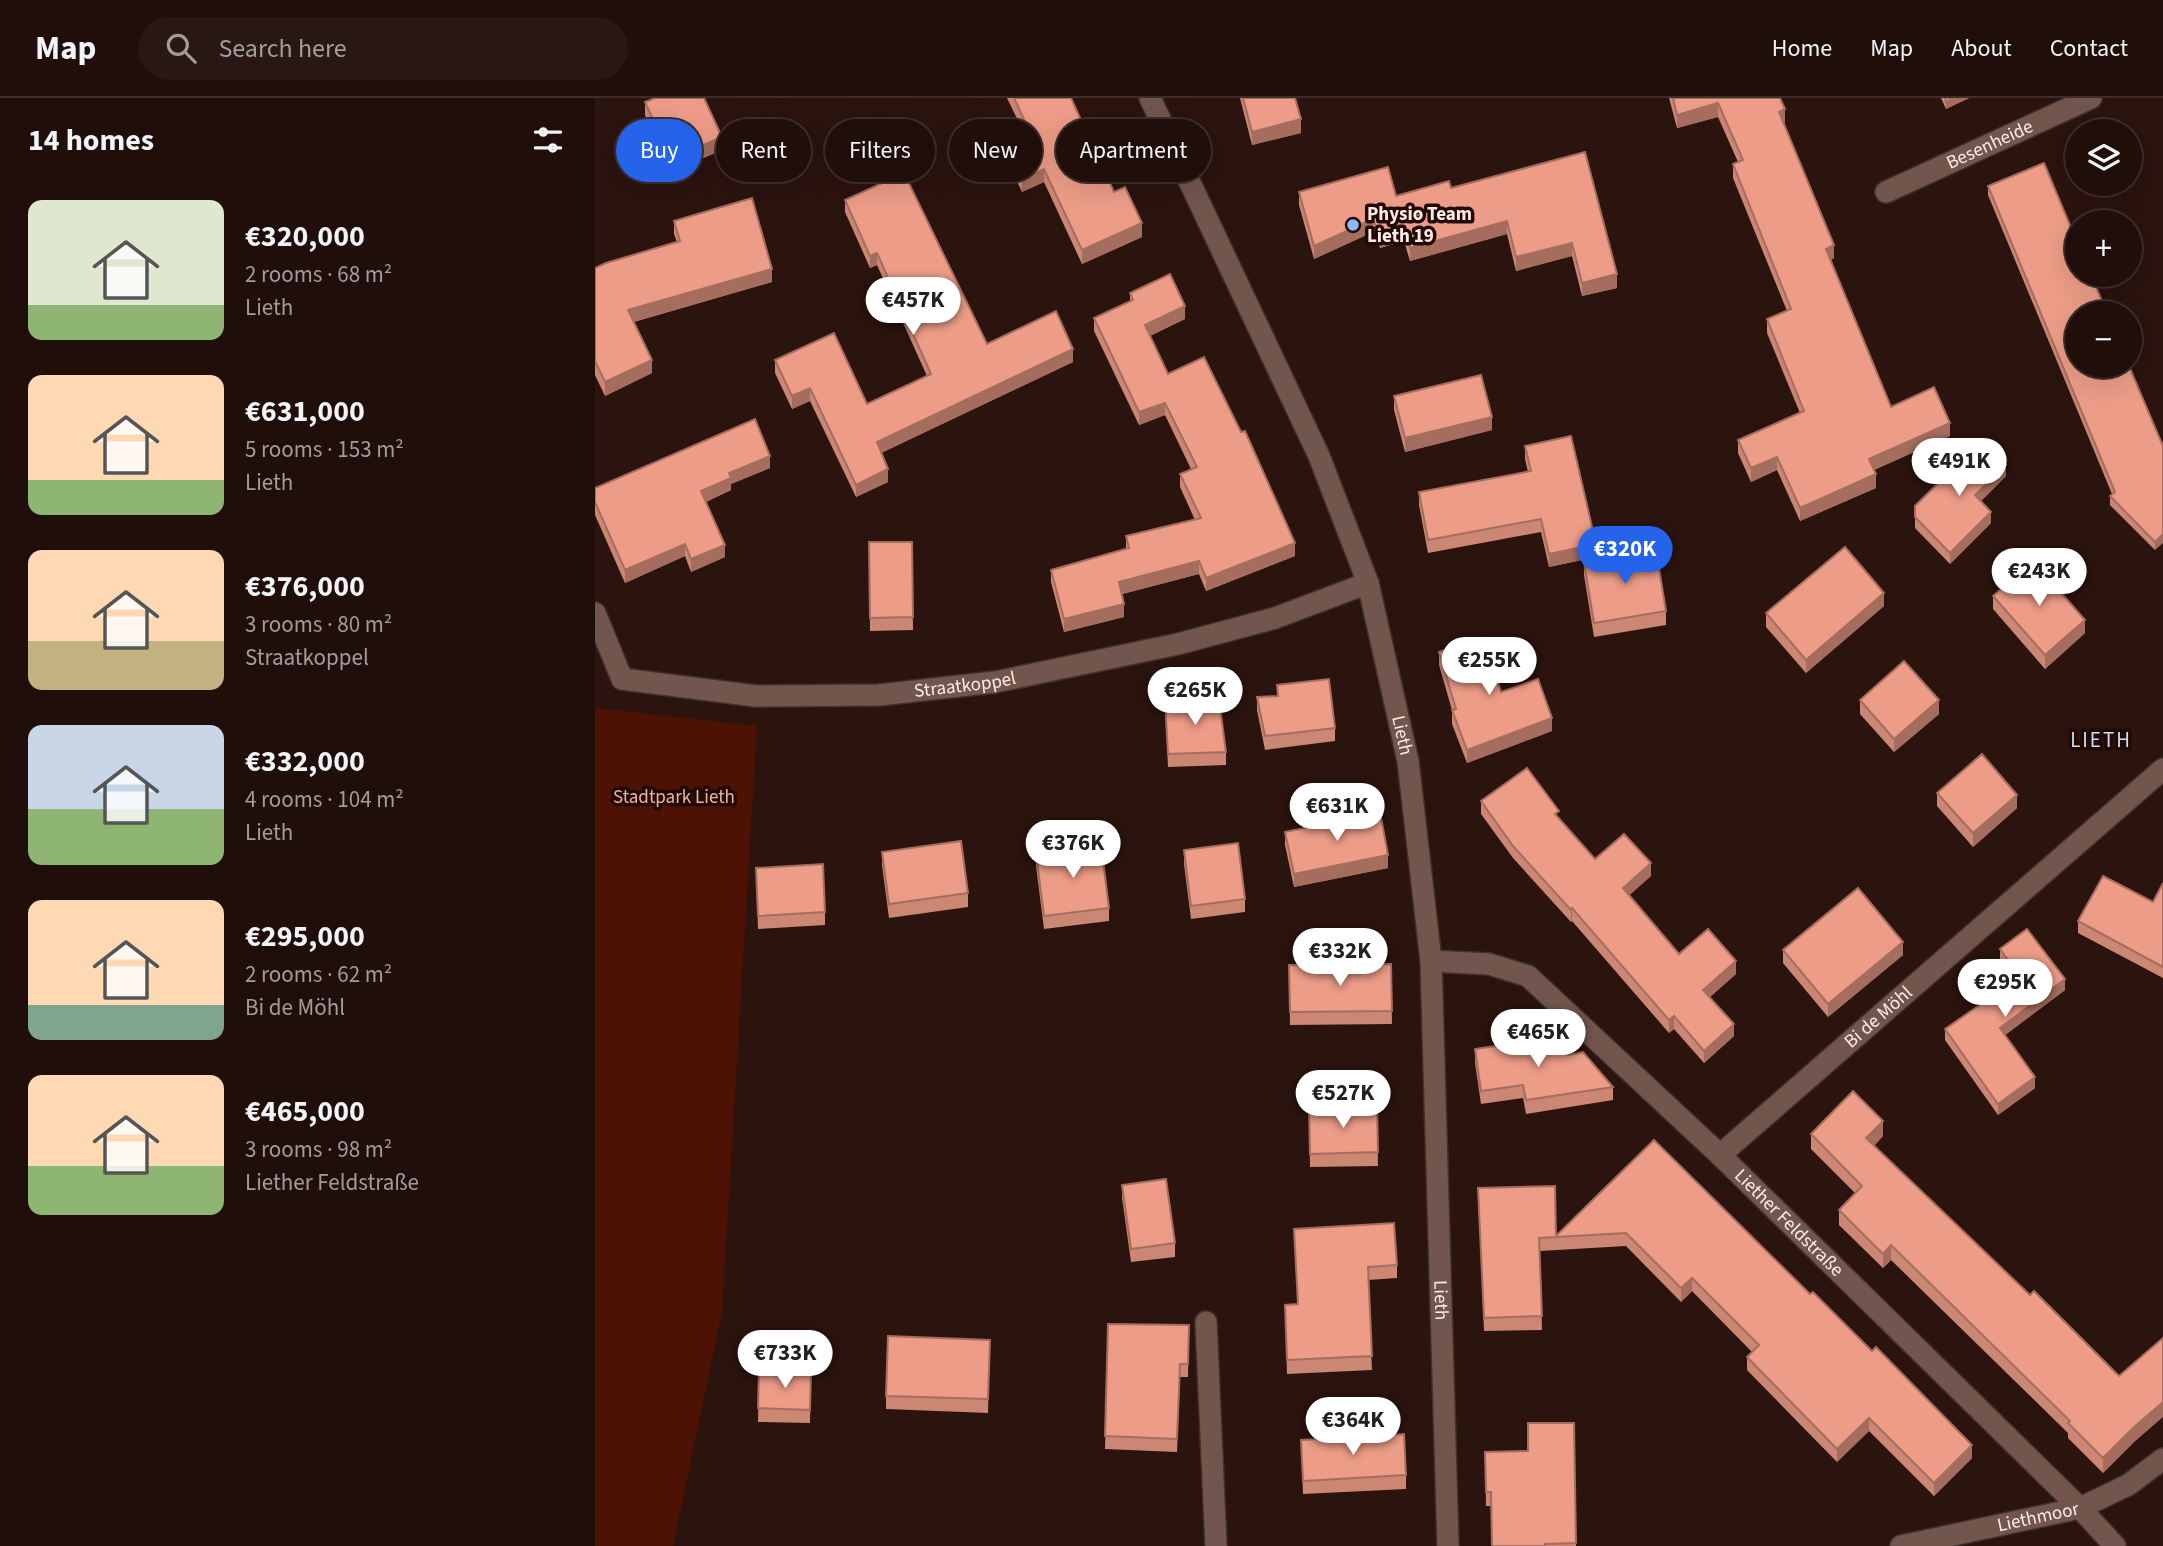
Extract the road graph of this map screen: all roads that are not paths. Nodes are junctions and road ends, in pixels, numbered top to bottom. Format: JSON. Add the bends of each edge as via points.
{"nodes":[{"id":1,"x":1150,"y":98,"type":"edge"},
{"id":2,"x":2091,"y":98,"type":"edge"},
{"id":3,"x":1886,"y":191,"type":"dead end"},
{"id":4,"x":1368,"y":583,"type":"junction"},
{"id":5,"x":595,"y":612,"type":"edge"},
{"id":6,"x":2163,"y":769,"type":"edge"},
{"id":7,"x":1431,"y":961,"type":"junction"},
{"id":8,"x":1720,"y":1155,"type":"junction"},
{"id":9,"x":1206,"y":1322,"type":"dead end"},
{"id":10,"x":2163,"y":1459,"type":"edge"},
{"id":11,"x":2080,"y":1508,"type":"junction"},
{"id":12,"x":1216,"y":1546,"type":"edge"},
{"id":13,"x":1448,"y":1546,"type":"edge"},
{"id":14,"x":1901,"y":1546,"type":"edge"},
{"id":15,"x":2115,"y":1546,"type":"edge"}],
"edges":[{"from":1,"to":4,"type":"street","name":"Lieth","via":[[1319,456]]},
{"from":2,"to":3,"type":"street","name":"Besenheide"},
{"from":4,"to":5,"type":"street","name":"Straatkoppel","via":[[1275,618],[1178,644],[995,681],[879,695],[756,696],[622,679]]},
{"from":4,"to":7,"type":"street","name":"Lieth","via":[[1408,761]]},
{"from":6,"to":8,"type":"street","name":"Bi de Möhl"},
{"from":7,"to":8,"type":"street","name":"Liether Feldstraße","via":[[1489,964],[1528,976]]},
{"from":7,"to":13,"type":"street","name":"Lieth"},
{"from":8,"to":11,"type":"street","name":"Liether Feldstraße"},
{"from":9,"to":12,"type":"street"},
{"from":10,"to":11,"type":"street","name":"Liethmoor","via":[[2128,1485]]},
{"from":11,"to":14,"type":"street","name":"Liethmoor"},
{"from":11,"to":15,"type":"street","name":"Liether Feldstraße"}]}
